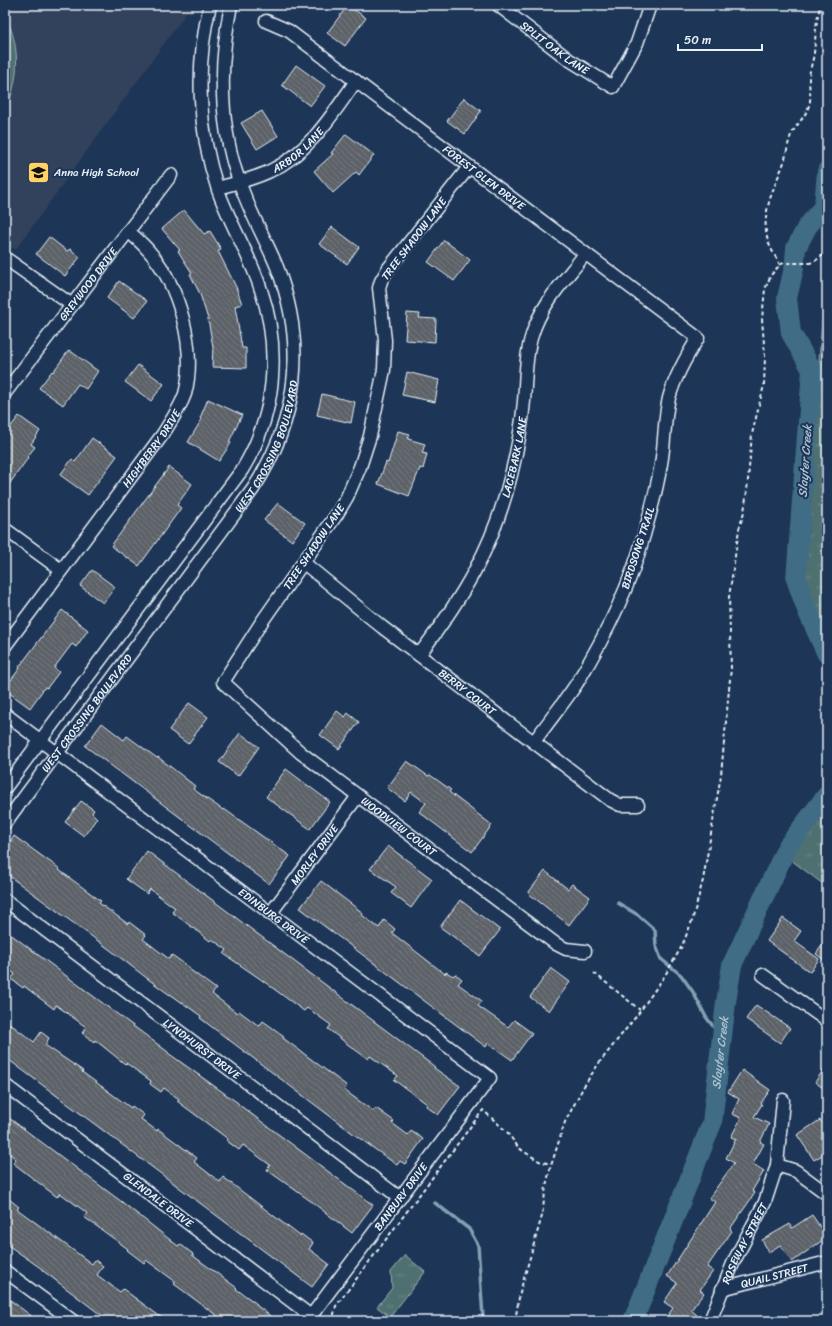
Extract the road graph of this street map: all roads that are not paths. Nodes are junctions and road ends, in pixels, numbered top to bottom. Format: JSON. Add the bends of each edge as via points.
{"nodes":[{"id":1,"x":210,"y":5,"type":"edge"},
{"id":2,"x":232,"y":5,"type":"edge"},
{"id":3,"x":498,"y":5,"type":"edge"},
{"id":4,"x":650,"y":5,"type":"edge"},
{"id":5,"x":266,"y":21,"type":"dead end"},
{"id":6,"x":356,"y":81,"type":"junction"},
{"id":7,"x":469,"y":167,"type":"junction"},
{"id":8,"x":171,"y":175,"type":"dead end"},
{"id":9,"x":239,"y":182,"type":"junction"},
{"id":10,"x":218,"y":188,"type":"junction"},
{"id":11,"x":128,"y":231,"type":"junction"},
{"id":12,"x":585,"y":254,"type":"junction"},
{"id":13,"x":5,"y":258,"type":"edge"},
{"id":14,"x":72,"y":305,"type":"junction"},
{"id":15,"x":698,"y":338,"type":"joint"},
{"id":16,"x":5,"y":393,"type":"edge"},
{"id":17,"x":5,"y":529,"type":"edge"},
{"id":18,"x":304,"y":563,"type":"junction"},
{"id":19,"x":61,"y":570,"type":"junction"},
{"id":20,"x":5,"y":646,"type":"edge"},
{"id":21,"x":420,"y":655,"type":"junction"},
{"id":22,"x":223,"y":682,"type":"joint"},
{"id":23,"x":5,"y":714,"type":"edge"},
{"id":24,"x":40,"y":741,"type":"junction"},
{"id":25,"x":534,"y":742,"type":"junction"},
{"id":26,"x":56,"y":753,"type":"junction"},
{"id":27,"x":5,"y":788,"type":"edge"},
{"id":28,"x":358,"y":796,"type":"junction"},
{"id":29,"x":638,"y":805,"type":"dead end"},
{"id":30,"x":5,"y":823,"type":"edge"},
{"id":31,"x":5,"y":900,"type":"edge"},
{"id":32,"x":270,"y":914,"type":"junction"},
{"id":33,"x":585,"y":951,"type":"dead end"},
{"id":34,"x":763,"y":975,"type":"dead end"},
{"id":35,"x":827,"y":1021,"type":"edge"},
{"id":36,"x":490,"y":1078,"type":"joint"},
{"id":37,"x":5,"y":1085,"type":"edge"},
{"id":38,"x":783,"y":1100,"type":"dead end"},
{"id":39,"x":777,"y":1165,"type":"junction"},
{"id":40,"x":827,"y":1194,"type":"edge"},
{"id":41,"x":400,"y":1198,"type":"junction"},
{"id":42,"x":827,"y":1262,"type":"edge"},
{"id":43,"x":5,"y":1271,"type":"edge"},
{"id":44,"x":722,"y":1289,"type":"junction"},
{"id":45,"x":311,"y":1316,"type":"joint"},
{"id":46,"x":73,"y":1321,"type":"edge"},
{"id":47,"x":710,"y":1321,"type":"edge"}],
"edges":[{"from":1,"to":10,"type":"street","name":"WEST CROSSING BOULEVARD","via":[[200,85],[204,133]]},
{"from":2,"to":9,"type":"street","name":"WEST CROSSING BOULEVARD","via":[[223,60],[222,94],[226,128]]},
{"from":3,"to":4,"type":"street","name":"SPLIT OAK LANE","via":[[568,59],[613,87],[637,43]]},
{"from":5,"to":6,"type":"street","name":"FOREST GLEN DRIVE","via":[[289,32]]},
{"from":6,"to":7,"type":"street","name":"FOREST GLEN DRIVE"},
{"from":6,"to":9,"type":"street","name":"ARBOR LANE","via":[[325,125],[301,152],[269,172]]},
{"from":7,"to":12,"type":"street","name":"FOREST GLEN DRIVE"},
{"from":7,"to":18,"type":"street","name":"TREE SHADOW LANE","via":[[380,281],[385,356],[370,436],[347,497]]},
{"from":8,"to":11,"type":"street","name":"GREYWOOD DRIVE"},
{"from":9,"to":10,"type":"street","name":"ARBOR LANE"},
{"from":9,"to":26,"type":"street","name":"WEST CROSSING BOULEVARD","via":[[276,266],[287,295],[293,324],[293,380],[278,444],[267,468],[253,489]]},
{"from":10,"to":24,"type":"street","name":"WEST CROSSING BOULEVARD","via":[[261,289],[269,316],[273,343],[272,382],[264,422],[242,470]]},
{"from":11,"to":14,"type":"street","name":"GREYWOOD DRIVE"},
{"from":11,"to":19,"type":"street","name":"HIGHBERRY DRIVE","via":[[148,250],[161,268],[180,309],[188,345],[189,362],[185,393],[163,434]]},
{"from":12,"to":15,"type":"street","name":"FOREST GLEN DRIVE"},
{"from":12,"to":21,"type":"street","name":"LACEBARK LANE","via":[[551,299],[536,323],[532,335],[519,439],[506,495],[492,535],[462,595]]},
{"from":13,"to":14,"type":"street"},
{"from":14,"to":16,"type":"street","name":"GREYWOOD DRIVE"},
{"from":15,"to":25,"type":"street","name":"BIRDSONG TRAIL","via":[[677,375],[669,398],[662,463],[632,571],[612,619],[588,663],[568,696]]},
{"from":17,"to":19,"type":"street"},
{"from":18,"to":21,"type":"street","name":"BERRY COURT"},
{"from":18,"to":22,"type":"street","name":"TREE SHADOW LANE"},
{"from":19,"to":20,"type":"street","name":"HIGHBERRY DRIVE"},
{"from":21,"to":25,"type":"street","name":"BERRY COURT"},
{"from":22,"to":28,"type":"street","name":"WOODVIEW COURT","via":[[286,741]]},
{"from":23,"to":24,"type":"street","name":"EDINBURG DRIVE"},
{"from":24,"to":26,"type":"street","name":"EDINBURG DRIVE"},
{"from":24,"to":27,"type":"street","name":"WEST CROSSING BOULEVARD"},
{"from":25,"to":29,"type":"street","name":"BERRY COURT","via":[[610,800],[620,805]]},
{"from":26,"to":30,"type":"street","name":"WEST CROSSING BOULEVARD"},
{"from":26,"to":32,"type":"street","name":"EDINBURG DRIVE"},
{"from":28,"to":32,"type":"street","name":"MORLEY DRIVE"},
{"from":28,"to":33,"type":"street","name":"WOODVIEW COURT","via":[[560,947]]},
{"from":31,"to":41,"type":"street","name":"LYNDHURST DRIVE"},
{"from":32,"to":36,"type":"street","name":"EDINBURG DRIVE"},
{"from":34,"to":35,"type":"street"},
{"from":36,"to":41,"type":"street","name":"BANBURY DRIVE"},
{"from":37,"to":45,"type":"street","name":"GLENDALE DRIVE"},
{"from":38,"to":39,"type":"street","name":"ROSEWAY STREET"},
{"from":39,"to":40,"type":"street","via":[[796,1171]]},
{"from":39,"to":44,"type":"street","name":"ROSEWAY STREET","via":[[765,1202]]},
{"from":41,"to":45,"type":"street","name":"BANBURY DRIVE"},
{"from":42,"to":44,"type":"street","name":"QUAIL STREET"},
{"from":43,"to":46,"type":"street"},
{"from":44,"to":47,"type":"street","name":"ROSEWAY STREET"}]}
